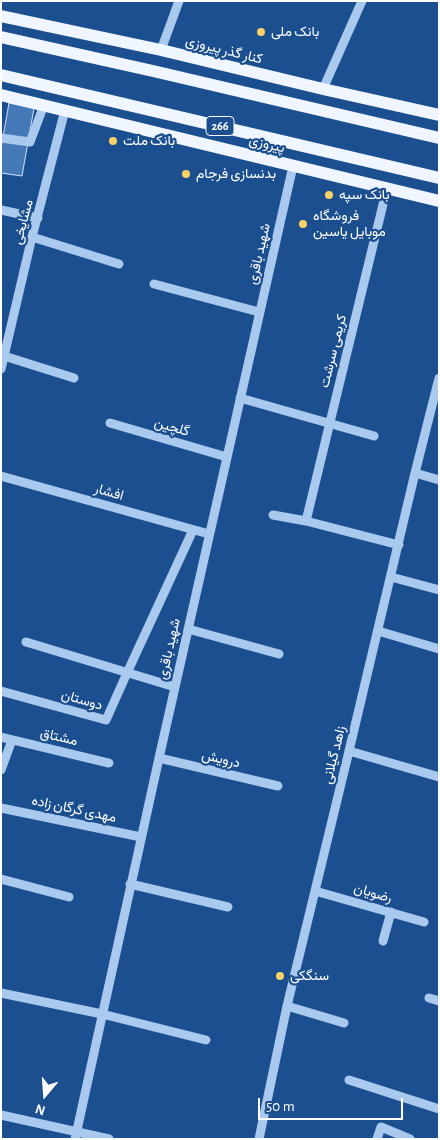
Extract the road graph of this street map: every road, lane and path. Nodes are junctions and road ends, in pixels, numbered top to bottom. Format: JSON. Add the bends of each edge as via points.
{"nodes":[{"id":1,"x":179,"y":1,"type":"edge"},
{"id":2,"x":350,"y":1,"type":"edge"},
{"id":3,"x":361,"y":3,"type":"edge"},
{"id":4,"x":1,"y":16,"type":"edge"},
{"id":5,"x":1,"y":37,"type":"edge"},
{"id":6,"x":161,"y":50,"type":"junction"},
{"id":7,"x":1,"y":75,"type":"edge"},
{"id":8,"x":323,"y":89,"type":"junction"},
{"id":9,"x":1,"y":95,"type":"edge"},
{"id":10,"x":44,"y":105,"type":"junction"},
{"id":11,"x":65,"y":110,"type":"junction"},
{"id":12,"x":439,"y":115,"type":"edge"},
{"id":13,"x":1,"y":138,"type":"edge"},
{"id":14,"x":439,"y":138,"type":"edge"},
{"id":15,"x":297,"y":144,"type":"junction"},
{"id":16,"x":293,"y":166,"type":"junction"},
{"id":17,"x":392,"y":167,"type":"junction"},
{"id":18,"x":439,"y":178,"type":"edge"},
{"id":19,"x":386,"y":188,"type":"junction"},
{"id":20,"x":439,"y":201,"type":"edge"},
{"id":21,"x":1,"y":210,"type":"edge"},
{"id":22,"x":38,"y":218,"type":"junction"},
{"id":23,"x":32,"y":237,"type":"junction"},
{"id":24,"x":119,"y":264,"type":"dead end"},
{"id":25,"x":154,"y":284,"type":"dead end"},
{"id":26,"x":259,"y":312,"type":"junction"},
{"id":27,"x":5,"y":334,"type":"edge"},
{"id":28,"x":4,"y":356,"type":"junction"},
{"id":29,"x":1,"y":369,"type":"edge"},
{"id":30,"x":74,"y":378,"type":"dead end"},
{"id":31,"x":439,"y":378,"type":"edge"},
{"id":32,"x":240,"y":398,"type":"junction"},
{"id":33,"x":436,"y":402,"type":"edge"},
{"id":34,"x":110,"y":423,"type":"dead end"},
{"id":35,"x":329,"y":423,"type":"junction"},
{"id":36,"x":374,"y":436,"type":"dead end"},
{"id":37,"x":227,"y":457,"type":"junction"},
{"id":38,"x":415,"y":472,"type":"junction"},
{"id":39,"x":1,"y":476,"type":"edge"},
{"id":40,"x":439,"y":480,"type":"edge"},
{"id":41,"x":274,"y":515,"type":"dead end"},
{"id":42,"x":306,"y":521,"type":"junction"},
{"id":43,"x":193,"y":530,"type":"junction"},
{"id":44,"x":209,"y":534,"type":"junction"},
{"id":45,"x":398,"y":545,"type":"junction"},
{"id":46,"x":391,"y":577,"type":"junction"},
{"id":47,"x":439,"y":590,"type":"edge"},
{"id":48,"x":188,"y":630,"type":"junction"},
{"id":49,"x":378,"y":631,"type":"junction"},
{"id":50,"x":26,"y":642,"type":"dead end"},
{"id":51,"x":439,"y":649,"type":"edge"},
{"id":52,"x":279,"y":654,"type":"dead end"},
{"id":53,"x":126,"y":673,"type":"junction"},
{"id":54,"x":175,"y":687,"type":"junction"},
{"id":55,"x":1,"y":691,"type":"edge"},
{"id":56,"x":1,"y":737,"type":"edge"},
{"id":57,"x":12,"y":740,"type":"junction"},
{"id":58,"x":349,"y":751,"type":"junction"},
{"id":59,"x":159,"y":758,"type":"junction"},
{"id":60,"x":109,"y":763,"type":"dead end"},
{"id":61,"x":1,"y":770,"type":"edge"},
{"id":62,"x":439,"y":777,"type":"edge"},
{"id":63,"x":278,"y":786,"type":"dead end"},
{"id":64,"x":1,"y":808,"type":"edge"},
{"id":65,"x":141,"y":838,"type":"junction"},
{"id":66,"x":1,"y":879,"type":"edge"},
{"id":67,"x":130,"y":884,"type":"junction"},
{"id":68,"x":315,"y":891,"type":"junction"},
{"id":69,"x":69,"y":897,"type":"dead end"},
{"id":70,"x":228,"y":907,"type":"dead end"},
{"id":71,"x":391,"y":912,"type":"junction"},
{"id":72,"x":424,"y":922,"type":"dead end"},
{"id":73,"x":383,"y":942,"type":"dead end"},
{"id":74,"x":1,"y":993,"type":"edge"},
{"id":75,"x":429,"y":998,"type":"dead end"},
{"id":76,"x":439,"y":1001,"type":"edge"},
{"id":77,"x":287,"y":1006,"type":"junction"},
{"id":78,"x":102,"y":1014,"type":"junction"},
{"id":79,"x":344,"y":1023,"type":"dead end"},
{"id":80,"x":206,"y":1040,"type":"dead end"},
{"id":81,"x":349,"y":1080,"type":"dead end"},
{"id":82,"x":439,"y":1108,"type":"edge"},
{"id":83,"x":1,"y":1115,"type":"edge"},
{"id":84,"x":76,"y":1135,"type":"edge"},
{"id":85,"x":108,"y":1139,"type":"edge"},
{"id":86,"x":259,"y":1139,"type":"edge"},
{"id":87,"x":377,"y":1139,"type":"edge"},
{"id":88,"x":410,"y":1139,"type":"edge"}],
"edges":[{"from":1,"to":6,"type":"street"},
{"from":2,"to":3,"type":"street"},
{"from":3,"to":8,"type":"street"},
{"from":4,"to":6,"type":"main road","name":"کنار گذر پیروزی"},
{"from":5,"to":14,"type":"main road"},
{"from":6,"to":8,"type":"main road","name":"کنار گذر پیروزی"},
{"from":7,"to":15,"type":"main road","name":"پیروزی","number":"266"},
{"from":8,"to":12,"type":"main road","name":"کنار گذر پیروزی"},
{"from":9,"to":10,"type":"main road","name":"پیروزی"},
{"from":10,"to":11,"type":"main road","name":"پیروزی"},
{"from":10,"to":13,"type":"street","via":[[30,142]]},
{"from":11,"to":16,"type":"main road","name":"پیروزی"},
{"from":11,"to":22,"type":"street","name":"مشایخی"},
{"from":15,"to":16,"type":"main road"},
{"from":15,"to":17,"type":"main road","name":"پیروزی","number":"266"},
{"from":16,"to":19,"type":"main road","name":"پیروزی"},
{"from":16,"to":26,"type":"street","name":"شهید باقری"},
{"from":17,"to":18,"type":"main road","name":"پیروزی","number":"266"},
{"from":17,"to":19,"type":"main road"},
{"from":19,"to":20,"type":"main road","name":"پیروزی"},
{"from":19,"to":35,"type":"street","name":"کریمی سرشت"},
{"from":21,"to":22,"type":"street"},
{"from":22,"to":23,"type":"street","name":"مشایخی"},
{"from":23,"to":24,"type":"street"},
{"from":23,"to":27,"type":"street","name":"مشایخی"},
{"from":25,"to":26,"type":"street"},
{"from":26,"to":32,"type":"street","name":"شهید باقری"},
{"from":27,"to":28,"type":"street","name":"مشایخی"},
{"from":28,"to":29,"type":"street","name":"مشایخی"},
{"from":28,"to":30,"type":"street"},
{"from":31,"to":33,"type":"street","name":"زاهد گیلانی"},
{"from":32,"to":35,"type":"street"},
{"from":32,"to":37,"type":"street","name":"شهید باقری"},
{"from":33,"to":38,"type":"street","name":"زاهد گیلانی"},
{"from":34,"to":37,"type":"street","name":"گلچین"},
{"from":35,"to":36,"type":"street"},
{"from":35,"to":42,"type":"street","name":"کریمی سرشت"},
{"from":37,"to":44,"type":"street","name":"شهید باقری"},
{"from":38,"to":40,"type":"street"},
{"from":38,"to":45,"type":"street","name":"زاهد گیلانی"},
{"from":39,"to":43,"type":"street","name":"افشار"},
{"from":41,"to":42,"type":"street"},
{"from":42,"to":45,"type":"street"},
{"from":43,"to":44,"type":"street","name":"افشار"},
{"from":43,"to":53,"type":"street","name":"دوستان"},
{"from":44,"to":48,"type":"street","name":"شهید باقری"},
{"from":45,"to":46,"type":"street","name":"زاهد گیلانی"},
{"from":46,"to":47,"type":"street"},
{"from":46,"to":49,"type":"street","name":"زاهد گیلانی"},
{"from":48,"to":52,"type":"street"},
{"from":48,"to":54,"type":"street","name":"شهید باقری"},
{"from":49,"to":51,"type":"street"},
{"from":49,"to":58,"type":"street","name":"زاهد گیلانی"},
{"from":50,"to":53,"type":"street"},
{"from":53,"to":54,"type":"street"},
{"from":53,"to":55,"type":"street","name":"دوستان","via":[[106,720]]},
{"from":54,"to":59,"type":"street","name":"شهید باقری"},
{"from":56,"to":57,"type":"street","name":"مشتاق"},
{"from":57,"to":60,"type":"street","name":"مشتاق"},
{"from":57,"to":61,"type":"street"},
{"from":58,"to":62,"type":"street"},
{"from":58,"to":68,"type":"street","name":"زاهد گیلانی"},
{"from":59,"to":63,"type":"street","name":"درویش"},
{"from":59,"to":65,"type":"street","name":"شهید باقری"},
{"from":64,"to":65,"type":"street","name":"مهدی گرگان زاده"},
{"from":65,"to":67,"type":"street","name":"شهید باقری"},
{"from":66,"to":69,"type":"street"},
{"from":67,"to":70,"type":"street"},
{"from":67,"to":78,"type":"street","name":"شهید باقری"},
{"from":68,"to":71,"type":"street","name":"رضویان"},
{"from":68,"to":77,"type":"street","name":"زاهد گیلانی"},
{"from":71,"to":72,"type":"street","name":"رضویان"},
{"from":71,"to":73,"type":"street"},
{"from":74,"to":78,"type":"street"},
{"from":75,"to":76,"type":"street"},
{"from":77,"to":79,"type":"street"},
{"from":77,"to":86,"type":"street","name":"زاهد گیلانی"},
{"from":78,"to":80,"type":"street"},
{"from":78,"to":84,"type":"street","name":"شهید باقری"},
{"from":81,"to":82,"type":"street"},
{"from":83,"to":84,"type":"street"},
{"from":84,"to":85,"type":"street"},
{"from":87,"to":88,"type":"street","via":[[382,1127]]}]}
